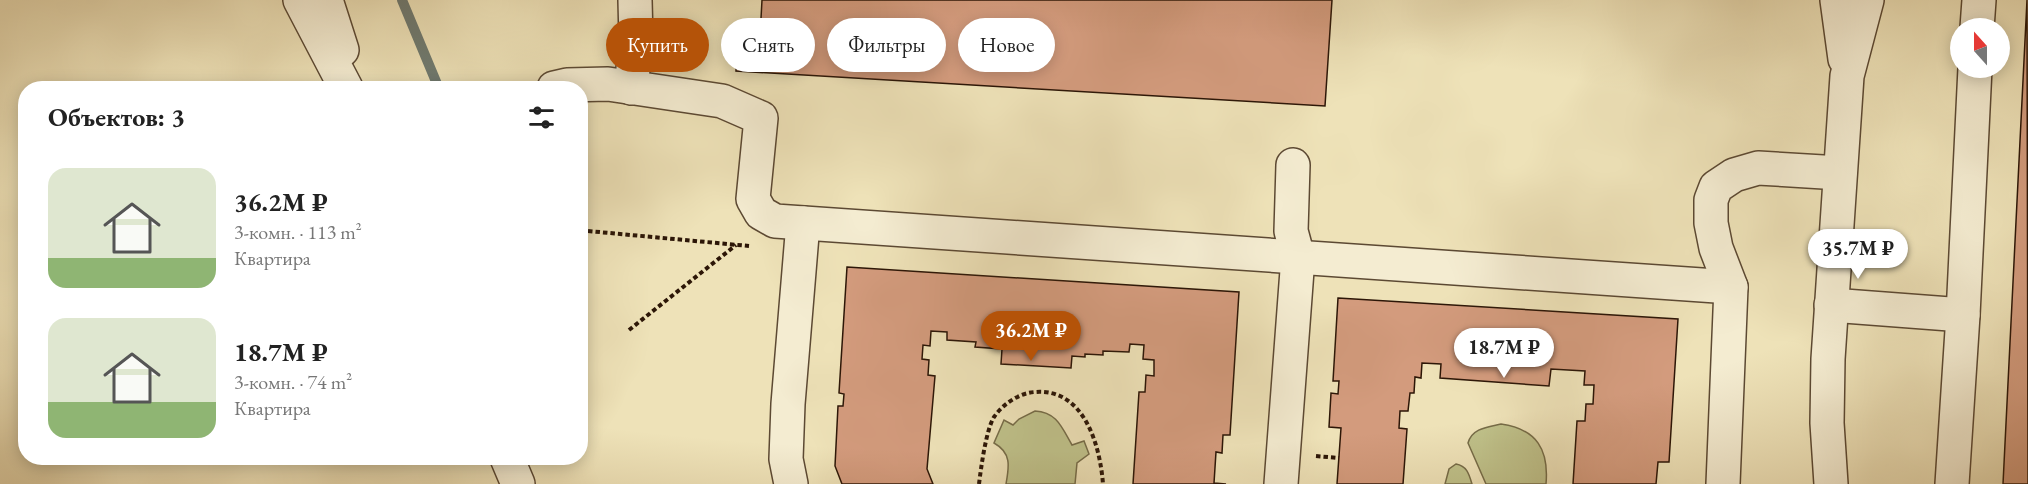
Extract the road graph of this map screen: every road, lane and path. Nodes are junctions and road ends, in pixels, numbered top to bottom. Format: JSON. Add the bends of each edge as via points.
{"nodes":[{"id":1,"x":300,"y":0,"type":"edge"},
{"id":2,"x":326,"y":0,"type":"edge"},
{"id":3,"x":635,"y":0,"type":"edge"},
{"id":4,"x":1837,"y":0,"type":"edge"},
{"id":5,"x":1867,"y":0,"type":"edge"},
{"id":6,"x":1979,"y":0,"type":"edge"},
{"id":7,"x":1978,"y":18,"type":"edge"},
{"id":8,"x":1847,"y":76,"type":"junction"},
{"id":9,"x":1976,"y":78,"type":"edge"},
{"id":10,"x":342,"y":81,"type":"edge"},
{"id":11,"x":353,"y":81,"type":"edge"},
{"id":12,"x":588,"y":84,"type":"edge"},
{"id":13,"x":631,"y":88,"type":"junction"},
{"id":14,"x":1293,"y":165,"type":"dead end"},
{"id":15,"x":1840,"y":173,"type":"junction"},
{"id":16,"x":588,"y":231,"type":"dead end"},
{"id":17,"x":801,"y":238,"type":"junction"},
{"id":18,"x":737,"y":244,"type":"junction"},
{"id":19,"x":1298,"y":257,"type":"junction"},
{"id":20,"x":1731,"y":287,"type":"junction"},
{"id":21,"x":1831,"y":305,"type":"junction"},
{"id":22,"x":1964,"y":315,"type":"junction"},
{"id":23,"x":629,"y":330,"type":"dead end"},
{"id":24,"x":510,"y":465,"type":"edge"},
{"id":25,"x":518,"y":484,"type":"edge"},
{"id":26,"x":791,"y":484,"type":"edge"},
{"id":27,"x":979,"y":484,"type":"edge"},
{"id":28,"x":1103,"y":484,"type":"edge"},
{"id":29,"x":1281,"y":484,"type":"edge"},
{"id":30,"x":1724,"y":484,"type":"edge"},
{"id":31,"x":1831,"y":484,"type":"edge"},
{"id":32,"x":1952,"y":484,"type":"edge"}],
"edges":[{"from":1,"to":10,"type":"street"},
{"from":2,"to":11,"type":"street"},
{"from":3,"to":13,"type":"street"},
{"from":4,"to":8,"type":"street"},
{"from":5,"to":8,"type":"street"},
{"from":6,"to":7,"type":"street"},
{"from":8,"to":15,"type":"street"},
{"from":9,"to":22,"type":"street"},
{"from":12,"to":13,"type":"street"},
{"from":13,"to":17,"type":"street","via":[[722,101],[761,118],[753,199],[761,213]]},
{"from":14,"to":19,"type":"street","via":[[1291,231]]},
{"from":15,"to":20,"type":"street","via":[[1758,168],[1734,175],[1716,187],[1711,200],[1711,223]]},
{"from":15,"to":21,"type":"street"},
{"from":16,"to":18,"type":"path"},
{"from":17,"to":18,"type":"path"},
{"from":17,"to":19,"type":"street"},
{"from":17,"to":26,"type":"street","via":[[788,404],[786,459]]},
{"from":18,"to":23,"type":"path"},
{"from":19,"to":20,"type":"street"},
{"from":19,"to":29,"type":"street"},
{"from":20,"to":30,"type":"street"},
{"from":21,"to":22,"type":"street"},
{"from":21,"to":31,"type":"street","via":[[1827,423]]},
{"from":22,"to":32,"type":"street"},
{"from":24,"to":25,"type":"street"},
{"from":27,"to":28,"type":"path","via":[[992,419],[1004,404],[1027,392],[1044,391],[1065,398],[1088,425],[1096,444]]}]}
